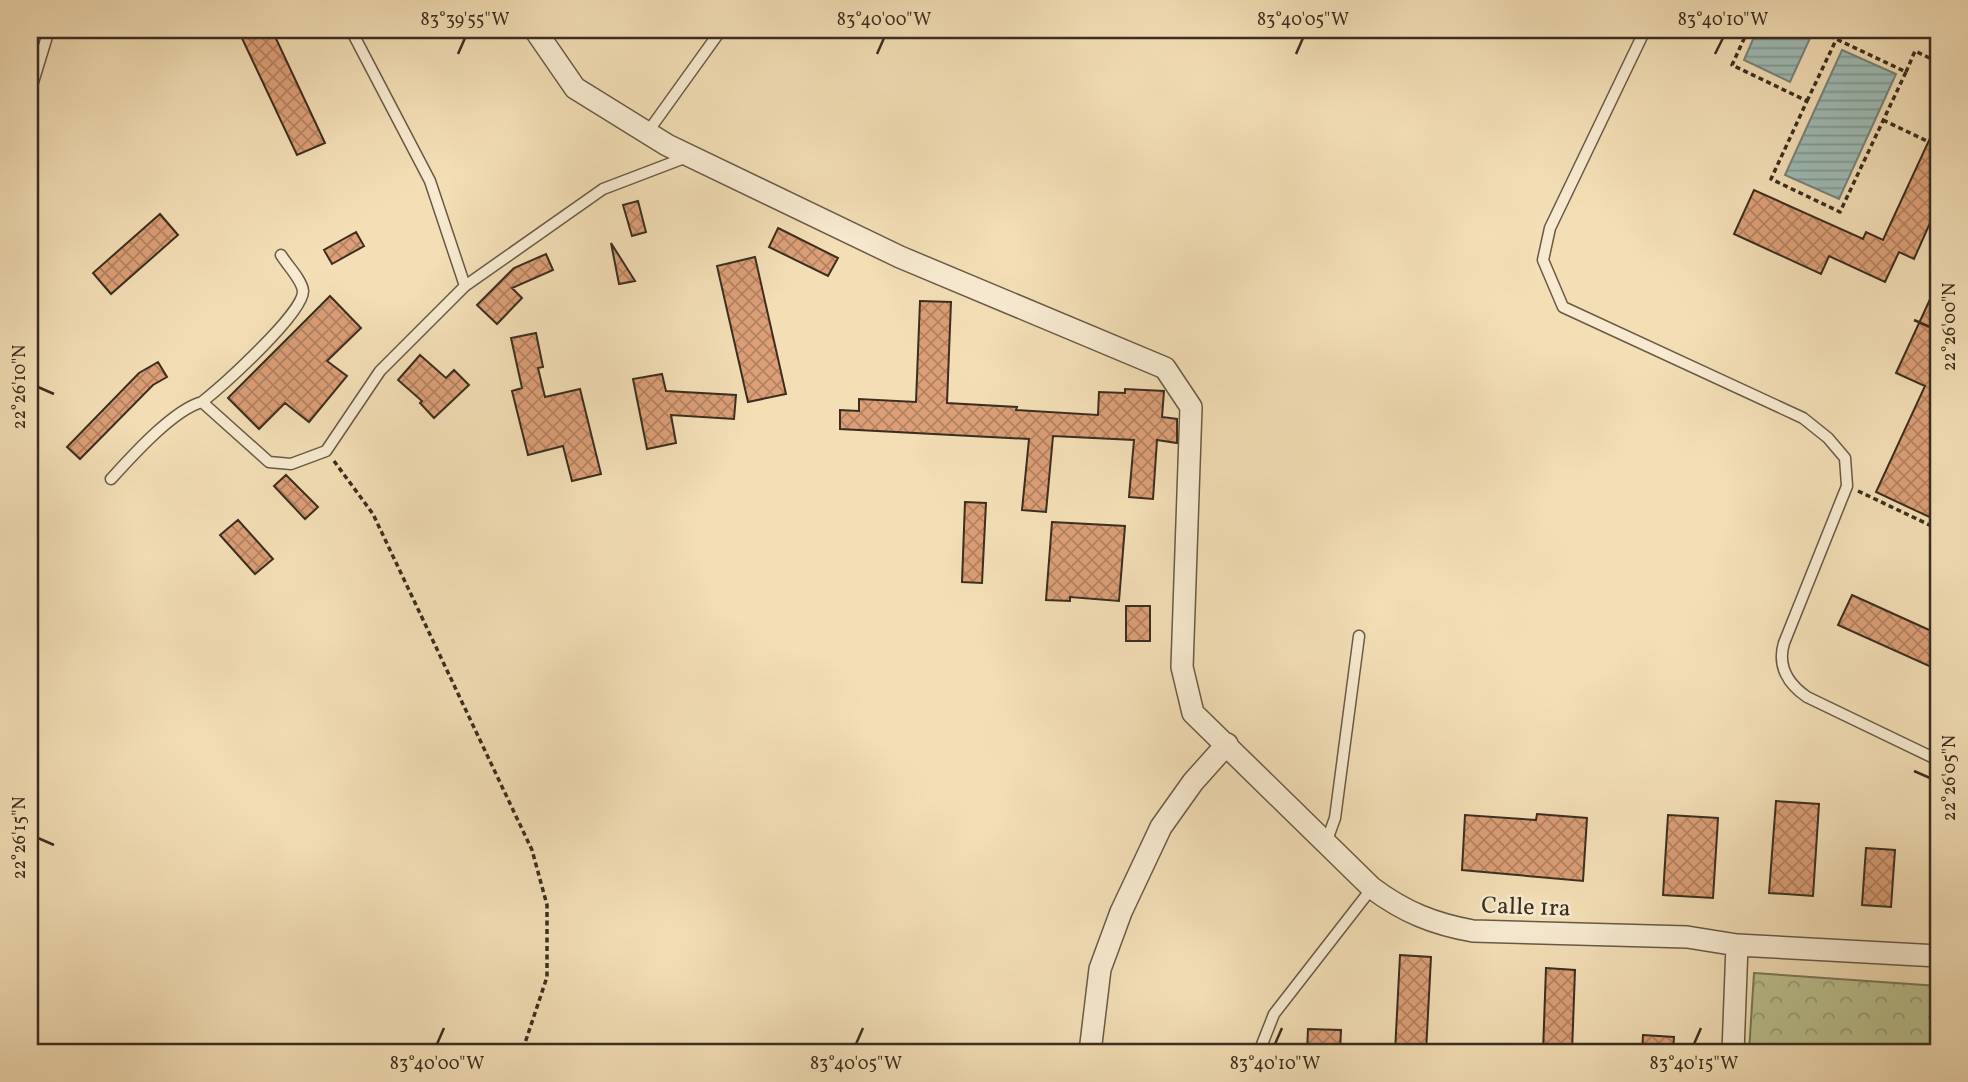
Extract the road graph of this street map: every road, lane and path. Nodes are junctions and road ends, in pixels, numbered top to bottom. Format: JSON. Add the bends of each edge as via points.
{"nodes":[{"id":1,"x":48,"y":30,"type":"edge"},
{"id":2,"x":351,"y":30,"type":"edge"},
{"id":3,"x":535,"y":30,"type":"edge"},
{"id":4,"x":721,"y":30,"type":"edge"},
{"id":5,"x":1645,"y":30,"type":"edge"},
{"id":6,"x":1748,"y":30,"type":"edge"},
{"id":7,"x":1817,"y":30,"type":"edge"},
{"id":8,"x":1836,"y":39,"type":"junction"},
{"id":9,"x":1938,"y":62,"type":"edge"},
{"id":10,"x":1906,"y":72,"type":"junction"},
{"id":11,"x":30,"y":92,"type":"edge"},
{"id":12,"x":1807,"y":101,"type":"junction"},
{"id":13,"x":1883,"y":120,"type":"junction"},
{"id":14,"x":646,"y":133,"type":"junction"},
{"id":15,"x":1929,"y":142,"type":"dead end"},
{"id":16,"x":689,"y":156,"type":"junction"},
{"id":17,"x":281,"y":255,"type":"dead end"},
{"id":18,"x":465,"y":286,"type":"junction"},
{"id":19,"x":202,"y":402,"type":"junction"},
{"id":20,"x":326,"y":451,"type":"junction"},
{"id":21,"x":111,"y":480,"type":"dead end"},
{"id":22,"x":1847,"y":486,"type":"junction"},
{"id":23,"x":1938,"y":529,"type":"edge"},
{"id":24,"x":1359,"y":636,"type":"dead end"},
{"id":25,"x":1227,"y":744,"type":"junction"},
{"id":26,"x":1938,"y":760,"type":"edge"},
{"id":27,"x":1326,"y":843,"type":"junction"},
{"id":28,"x":1372,"y":888,"type":"junction"},
{"id":29,"x":1737,"y":945,"type":"junction"},
{"id":30,"x":1938,"y":956,"type":"edge"},
{"id":31,"x":520,"y":1052,"type":"edge"},
{"id":32,"x":1090,"y":1052,"type":"edge"},
{"id":33,"x":1259,"y":1052,"type":"edge"},
{"id":34,"x":1733,"y":1052,"type":"edge"}],
"edges":[{"from":1,"to":11,"type":"lane"},
{"from":2,"to":18,"type":"lane","via":[[430,181]]},
{"from":3,"to":14,"type":"street","via":[[575,88]]},
{"from":4,"to":14,"type":"lane"},
{"from":5,"to":22,"type":"lane","via":[[1550,228],[1543,260],[1563,307],[1803,418],[1845,458]]},
{"from":6,"to":12,"type":"path","via":[[1732,65]]},
{"from":7,"to":8,"type":"path"},
{"from":8,"to":10,"type":"path"},
{"from":8,"to":12,"type":"path"},
{"from":9,"to":10,"type":"path","via":[[1915,51]]},
{"from":10,"to":13,"type":"path"},
{"from":12,"to":13,"type":"path","via":[[1771,179],[1839,212]]},
{"from":13,"to":15,"type":"path"},
{"from":14,"to":16,"type":"street"},
{"from":16,"to":18,"type":"lane","via":[[603,189]]},
{"from":16,"to":25,"type":"street","name":"Calle 1ra","via":[[900,257],[1165,368],[1191,408],[1182,667],[1193,713]]},
{"from":17,"to":19,"type":"lane","via":[[303,288],[303,299],[262,346]]},
{"from":18,"to":20,"type":"lane","via":[[380,371]]},
{"from":19,"to":20,"type":"lane","via":[[269,463],[291,464]]},
{"from":19,"to":21,"type":"lane","via":[[190,405],[141,446]]},
{"from":20,"to":31,"type":"path","via":[[373,513],[532,850],[547,905],[547,977]]},
{"from":22,"to":23,"type":"path"},
{"from":22,"to":26,"type":"lane","via":[[1784,643],[1782,666],[1793,686],[1807,697]]},
{"from":24,"to":27,"type":"lane","via":[[1335,818]]},
{"from":25,"to":27,"type":"street","name":"Calle 1ra"},
{"from":25,"to":32,"type":"street","via":[[1161,827],[1121,912],[1100,969]]},
{"from":27,"to":28,"type":"street","name":"Calle 1ra"},
{"from":28,"to":29,"type":"street","name":"Calle 1ra","via":[[1416,916],[1473,931],[1687,937]]},
{"from":28,"to":33,"type":"lane","via":[[1274,1014]]},
{"from":29,"to":30,"type":"street","name":"Calle 1ra"},
{"from":29,"to":34,"type":"street"}]}
